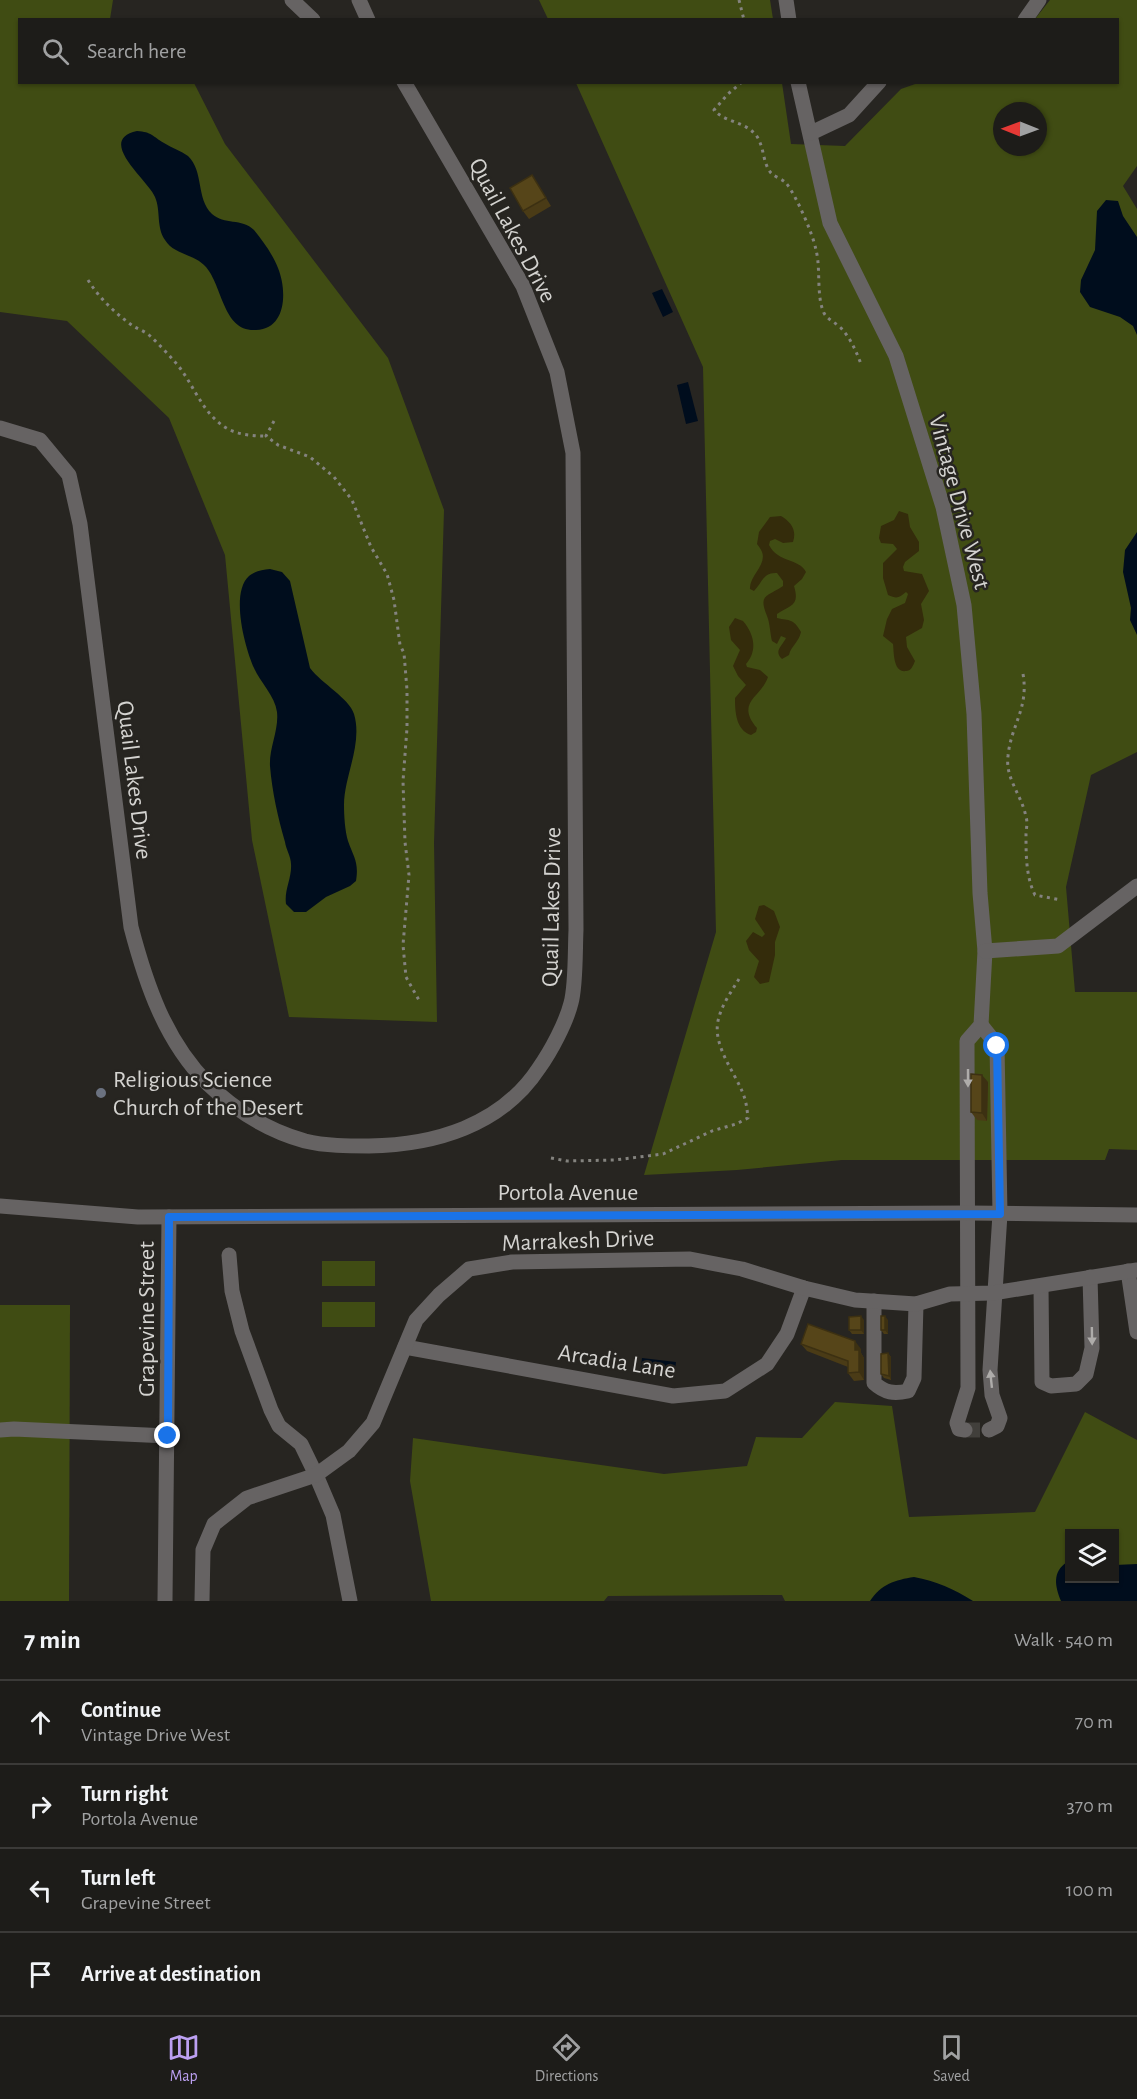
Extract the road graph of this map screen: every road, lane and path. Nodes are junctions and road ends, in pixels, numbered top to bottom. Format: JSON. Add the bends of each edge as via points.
{"nodes":[{"id":1,"x":292,"y":0,"type":"edge"},
{"id":2,"x":359,"y":0,"type":"edge"},
{"id":3,"x":739,"y":0,"type":"edge"},
{"id":4,"x":786,"y":0,"type":"edge"},
{"id":5,"x":1039,"y":0,"type":"edge"},
{"id":6,"x":311,"y":18,"type":"edge"},
{"id":7,"x":367,"y":18,"type":"edge"},
{"id":8,"x":744,"y":18,"type":"edge"},
{"id":9,"x":789,"y":18,"type":"edge"},
{"id":10,"x":1026,"y":18,"type":"edge"},
{"id":11,"x":405,"y":84,"type":"edge"},
{"id":12,"x":740,"y":84,"type":"edge"},
{"id":13,"x":799,"y":84,"type":"edge"},
{"id":14,"x":877,"y":84,"type":"edge"},
{"id":15,"x":811,"y":133,"type":"junction"},
{"id":16,"x":88,"y":280,"type":"dead end"},
{"id":17,"x":861,"y":364,"type":"dead end"},
{"id":18,"x":274,"y":421,"type":"dead end"},
{"id":19,"x":0,"y":428,"type":"edge"},
{"id":20,"x":266,"y":435,"type":"junction"},
{"id":21,"x":1023,"y":674,"type":"dead end"},
{"id":22,"x":1137,"y":886,"type":"edge"},
{"id":23,"x":1061,"y":900,"type":"dead end"},
{"id":24,"x":985,"y":951,"type":"junction"},
{"id":25,"x":738,"y":979,"type":"dead end"},
{"id":26,"x":420,"y":1002,"type":"dead end"},
{"id":27,"x":981,"y":1025,"type":"junction"},
{"id":28,"x":551,"y":1158,"type":"dead end"},
{"id":29,"x":0,"y":1206,"type":"edge"},
{"id":30,"x":969,"y":1213,"type":"junction"},
{"id":31,"x":1000,"y":1214,"type":"junction"},
{"id":32,"x":1137,"y":1215,"type":"edge"},
{"id":33,"x":169,"y":1217,"type":"junction"},
{"id":34,"x":229,"y":1255,"type":"dead end"},
{"id":35,"x":1132,"y":1271,"type":"edge"},
{"id":36,"x":1090,"y":1277,"type":"junction"},
{"id":37,"x":1041,"y":1286,"type":"junction"},
{"id":38,"x":804,"y":1288,"type":"junction"},
{"id":39,"x":968,"y":1293,"type":"junction"},
{"id":40,"x":993,"y":1293,"type":"junction"},
{"id":41,"x":874,"y":1301,"type":"junction"},
{"id":42,"x":916,"y":1304,"type":"junction"},
{"id":43,"x":1137,"y":1332,"type":"edge"},
{"id":44,"x":405,"y":1347,"type":"junction"},
{"id":45,"x":0,"y":1430,"type":"edge"},
{"id":46,"x":965,"y":1430,"type":"dead end"},
{"id":47,"x":989,"y":1430,"type":"dead end"},
{"id":48,"x":168,"y":1436,"type":"junction"},
{"id":49,"x":316,"y":1475,"type":"junction"},
{"id":50,"x":165,"y":1601,"type":"edge"},
{"id":51,"x":202,"y":1601,"type":"edge"},
{"id":52,"x":350,"y":1601,"type":"edge"}],
"edges":[{"from":1,"to":6,"type":"street"},
{"from":2,"to":7,"type":"street"},
{"from":3,"to":8,"type":"path"},
{"from":4,"to":9,"type":"street"},
{"from":5,"to":10,"type":"street"},
{"from":11,"to":19,"type":"street","name":"Quail Lakes Drive","via":[[523,286],[557,372],[573,453],[576,930],[571,1002],[553,1045],[521,1092],[479,1121],[431,1140],[377,1146],[326,1145],[262,1124],[207,1083],[186,1057],[164,1024],[144,978],[131,927],[80,524],[69,475],[40,440]]},
{"from":12,"to":17,"type":"path","via":[[714,110],[754,134],[763,147],[771,173],[786,183],[816,248],[825,314],[852,342]]},
{"from":13,"to":15,"type":"street","name":"Vintage Drive West"},
{"from":14,"to":15,"type":"street","via":[[849,115]]},
{"from":15,"to":24,"type":"street","name":"Vintage Drive West","via":[[830,224],[896,356],[943,507],[964,605],[974,714]]},
{"from":16,"to":20,"type":"path","via":[[105,303],[148,334],[177,363],[199,401],[214,417],[229,430],[250,436]]},
{"from":18,"to":20,"type":"path"},
{"from":20,"to":26,"type":"path","via":[[278,445],[310,457],[334,477],[352,500],[387,574],[404,653],[407,690],[403,781],[409,875],[403,945],[406,976]]},
{"from":21,"to":23,"type":"path","via":[[1023,703],[1007,758],[1009,778],[1028,821],[1029,883],[1035,895]]},
{"from":22,"to":24,"type":"street","via":[[1058,946]]},
{"from":24,"to":27,"type":"street","name":"Vintage Drive West"},
{"from":25,"to":28,"type":"path","via":[[718,1018],[717,1028],[747,1104],[748,1118],[663,1155],[615,1160]]},
{"from":27,"to":30,"type":"street","name":"Vintage Drive West","one_way":true,"via":[[967,1041]]},
{"from":27,"to":31,"type":"street","via":[[997,1046]]},
{"from":29,"to":33,"type":"street","name":"Portola Avenue"},
{"from":30,"to":31,"type":"street","name":"Portola Avenue"},
{"from":30,"to":33,"type":"street","name":"Portola Avenue"},
{"from":30,"to":39,"type":"street","name":"Vintage Drive West"},
{"from":31,"to":32,"type":"street","name":"Portola Avenue"},
{"from":31,"to":40,"type":"street"},
{"from":33,"to":48,"type":"street","name":"Grapevine Street"},
{"from":34,"to":49,"type":"street","via":[[237,1311],[271,1410],[279,1425],[300,1444]]},
{"from":35,"to":36,"type":"street","name":"Marrakesh Drive"},
{"from":35,"to":43,"type":"street"},
{"from":36,"to":37,"type":"street","name":"Marrakesh Drive"},
{"from":36,"to":37,"type":"street","one_way":true,"via":[[1092,1348],[1086,1374],[1076,1384],[1051,1386],[1042,1382]]},
{"from":37,"to":40,"type":"street","name":"Marrakesh Drive"},
{"from":38,"to":41,"type":"street","name":"Marrakesh Drive"},
{"from":38,"to":44,"type":"street","name":"Marrakesh Drive","via":[[742,1269],[690,1259],[512,1262],[470,1269],[438,1295],[416,1320]]},
{"from":38,"to":44,"type":"street","name":"Arcadia Lane","via":[[787,1334],[767,1364],[724,1390],[673,1395]]},
{"from":39,"to":40,"type":"street","name":"Marrakesh Drive"},
{"from":39,"to":42,"type":"street","name":"Marrakesh Drive"},
{"from":39,"to":46,"type":"street","name":"Vintage Drive West","via":[[968,1388],[957,1423],[959,1429]]},
{"from":47,"to":40,"type":"street","one_way":true,"via":[[998,1426],[1000,1418],[990,1370]]},
{"from":41,"to":42,"type":"street","name":"Marrakesh Drive"},
{"from":41,"to":42,"type":"street","via":[[874,1383],[882,1391],[897,1394],[908,1390],[914,1378]]},
{"from":44,"to":49,"type":"street","name":"Marrakesh Drive","via":[[374,1423],[349,1450]]},
{"from":45,"to":48,"type":"street"},
{"from":48,"to":50,"type":"street","name":"Grapevine Street"},
{"from":49,"to":51,"type":"street","name":"Marrakesh Drive","via":[[247,1498],[214,1524],[203,1550]]},
{"from":49,"to":52,"type":"street","via":[[333,1515]]}]}
